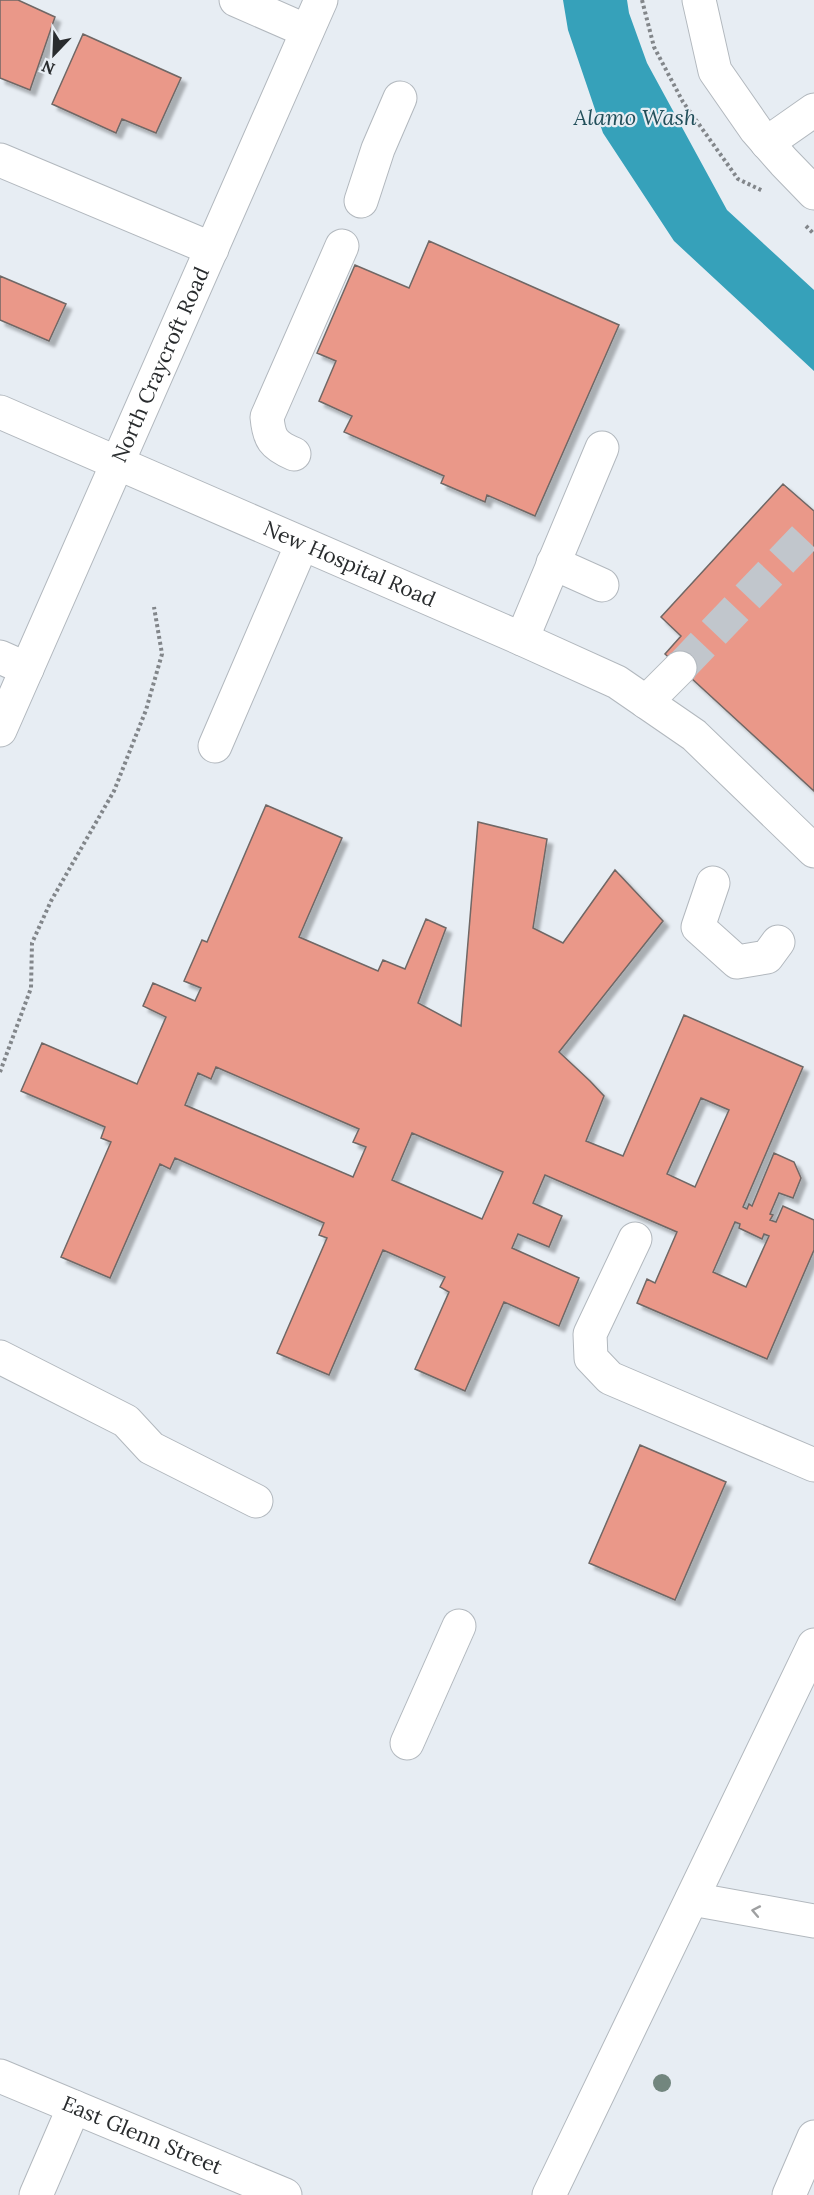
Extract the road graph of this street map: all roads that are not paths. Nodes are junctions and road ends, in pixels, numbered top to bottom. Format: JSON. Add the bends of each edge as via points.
{"nodes":[{"id":1,"x":236,"y":0,"type":"edge"},
{"id":2,"x":321,"y":0,"type":"edge"},
{"id":3,"x":699,"y":0,"type":"edge"},
{"id":4,"x":307,"y":31,"type":"junction"},
{"id":5,"x":400,"y":98,"type":"dead end"},
{"id":6,"x":814,"y":110,"type":"edge"},
{"id":7,"x":767,"y":143,"type":"junction"},
{"id":8,"x":0,"y":159,"type":"edge"},
{"id":9,"x":814,"y":193,"type":"edge"},
{"id":10,"x":362,"y":201,"type":"dead end"},
{"id":11,"x":342,"y":246,"type":"dead end"},
{"id":12,"x":212,"y":249,"type":"junction"},
{"id":13,"x":0,"y":412,"type":"edge"},
{"id":14,"x":602,"y":448,"type":"dead end"},
{"id":15,"x":294,"y":454,"type":"dead end"},
{"id":16,"x":118,"y":463,"type":"junction"},
{"id":17,"x":302,"y":544,"type":"junction"},
{"id":18,"x":553,"y":563,"type":"junction"},
{"id":19,"x":602,"y":585,"type":"dead end"},
{"id":20,"x":522,"y":639,"type":"junction"},
{"id":21,"x":13,"y":663,"type":"edge"},
{"id":22,"x":680,"y":668,"type":"tunnel mouth"},
{"id":23,"x":646,"y":702,"type":"junction"},
{"id":24,"x":0,"y":730,"type":"edge"},
{"id":25,"x":215,"y":746,"type":"dead end"},
{"id":26,"x":814,"y":851,"type":"edge"},
{"id":27,"x":713,"y":883,"type":"dead end"},
{"id":28,"x":778,"y":942,"type":"dead end"},
{"id":29,"x":635,"y":1239,"type":"dead end"},
{"id":30,"x":0,"y":1357,"type":"edge"},
{"id":31,"x":814,"y":1465,"type":"edge"},
{"id":32,"x":256,"y":1501,"type":"dead end"},
{"id":33,"x":459,"y":1626,"type":"dead end"},
{"id":34,"x":814,"y":1646,"type":"edge"},
{"id":35,"x":407,"y":1743,"type":"dead end"},
{"id":36,"x":692,"y":1899,"type":"junction"},
{"id":37,"x":814,"y":1921,"type":"edge"},
{"id":38,"x":0,"y":2076,"type":"edge"},
{"id":39,"x":74,"y":2107,"type":"junction"},
{"id":40,"x":814,"y":2137,"type":"edge"},
{"id":41,"x":36,"y":2195,"type":"edge"},
{"id":42,"x":285,"y":2195,"type":"edge"},
{"id":43,"x":549,"y":2195,"type":"edge"},
{"id":44,"x":789,"y":2195,"type":"edge"}],
"edges":[{"from":1,"to":4,"type":"street"},
{"from":2,"to":4,"type":"street","name":"North Craycroft Road"},
{"from":3,"to":7,"type":"street","via":[[715,71]]},
{"from":4,"to":12,"type":"street","name":"North Craycroft Road"},
{"from":5,"to":10,"type":"street"},
{"from":6,"to":7,"type":"street"},
{"from":7,"to":9,"type":"street"},
{"from":8,"to":12,"type":"street"},
{"from":11,"to":15,"type":"street","via":[[267,417],[269,436]]},
{"from":12,"to":16,"type":"street","name":"North Craycroft Road"},
{"from":13,"to":16,"type":"street","name":"New Hospital Road"},
{"from":14,"to":18,"type":"street"},
{"from":16,"to":17,"type":"street","name":"New Hospital Road"},
{"from":16,"to":21,"type":"street","name":"North Craycroft Road"},
{"from":17,"to":20,"type":"street","name":"New Hospital Road"},
{"from":17,"to":25,"type":"street"},
{"from":18,"to":19,"type":"street"},
{"from":18,"to":20,"type":"street"},
{"from":20,"to":23,"type":"street","name":"New Hospital Road","via":[[617,682]]},
{"from":21,"to":24,"type":"street","name":"North Craycroft Road"},
{"from":22,"to":23,"type":"street"},
{"from":23,"to":26,"type":"street","name":"New Hospital Road","via":[[694,735]]},
{"from":27,"to":28,"type":"street","via":[[699,927],[737,962],[767,957]]},
{"from":29,"to":31,"type":"street","via":[[590,1334],[591,1358],[610,1378]]},
{"from":30,"to":32,"type":"street","via":[[126,1421],[151,1448]]},
{"from":33,"to":35,"type":"street"},
{"from":34,"to":36,"type":"street"},
{"from":37,"to":36,"type":"street","one_way":true},
{"from":36,"to":43,"type":"street"},
{"from":38,"to":39,"type":"street","name":"East Glenn Street"},
{"from":39,"to":41,"type":"street"},
{"from":39,"to":42,"type":"street","name":"East Glenn Street"},
{"from":40,"to":44,"type":"street"}]}
